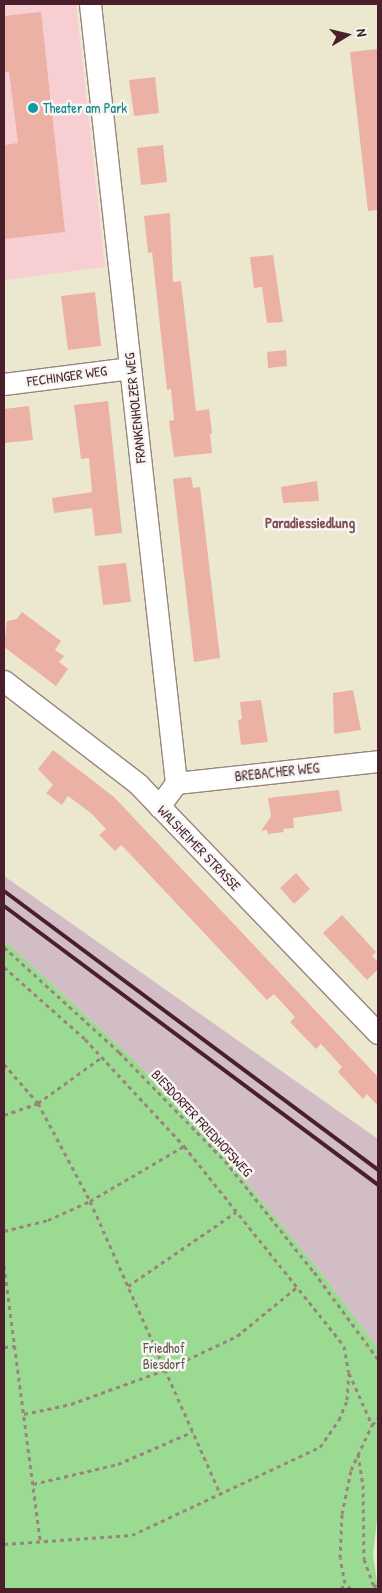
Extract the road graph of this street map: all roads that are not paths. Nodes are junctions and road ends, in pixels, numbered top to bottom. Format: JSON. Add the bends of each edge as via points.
{"nodes":[{"id":1,"x":90,"y":4,"type":"edge"},
{"id":2,"x":130,"y":368,"type":"junction"},
{"id":3,"x":4,"y":384,"type":"edge"},
{"id":4,"x":4,"y":681,"type":"edge"},
{"id":5,"x":378,"y":761,"type":"edge"},
{"id":6,"x":176,"y":783,"type":"junction"},
{"id":7,"x":159,"y":806,"type":"junction"},
{"id":8,"x":378,"y":1033,"type":"edge"}],
"edges":[{"from":1,"to":2,"type":"street","name":"FRANKENHOLZER WEG"},
{"from":2,"to":3,"type":"street","name":"FECHINGER WEG"},
{"from":2,"to":6,"type":"street","name":"FRANKENHOLZER WEG"},
{"from":4,"to":7,"type":"street","name":"WALSHEIMER STRASSE","via":[[138,784]]},
{"from":5,"to":6,"type":"street","name":"BREBACHER WEG"},
{"from":6,"to":7,"type":"street"},
{"from":7,"to":8,"type":"street","name":"WALSHEIMER STRASSE"}]}
